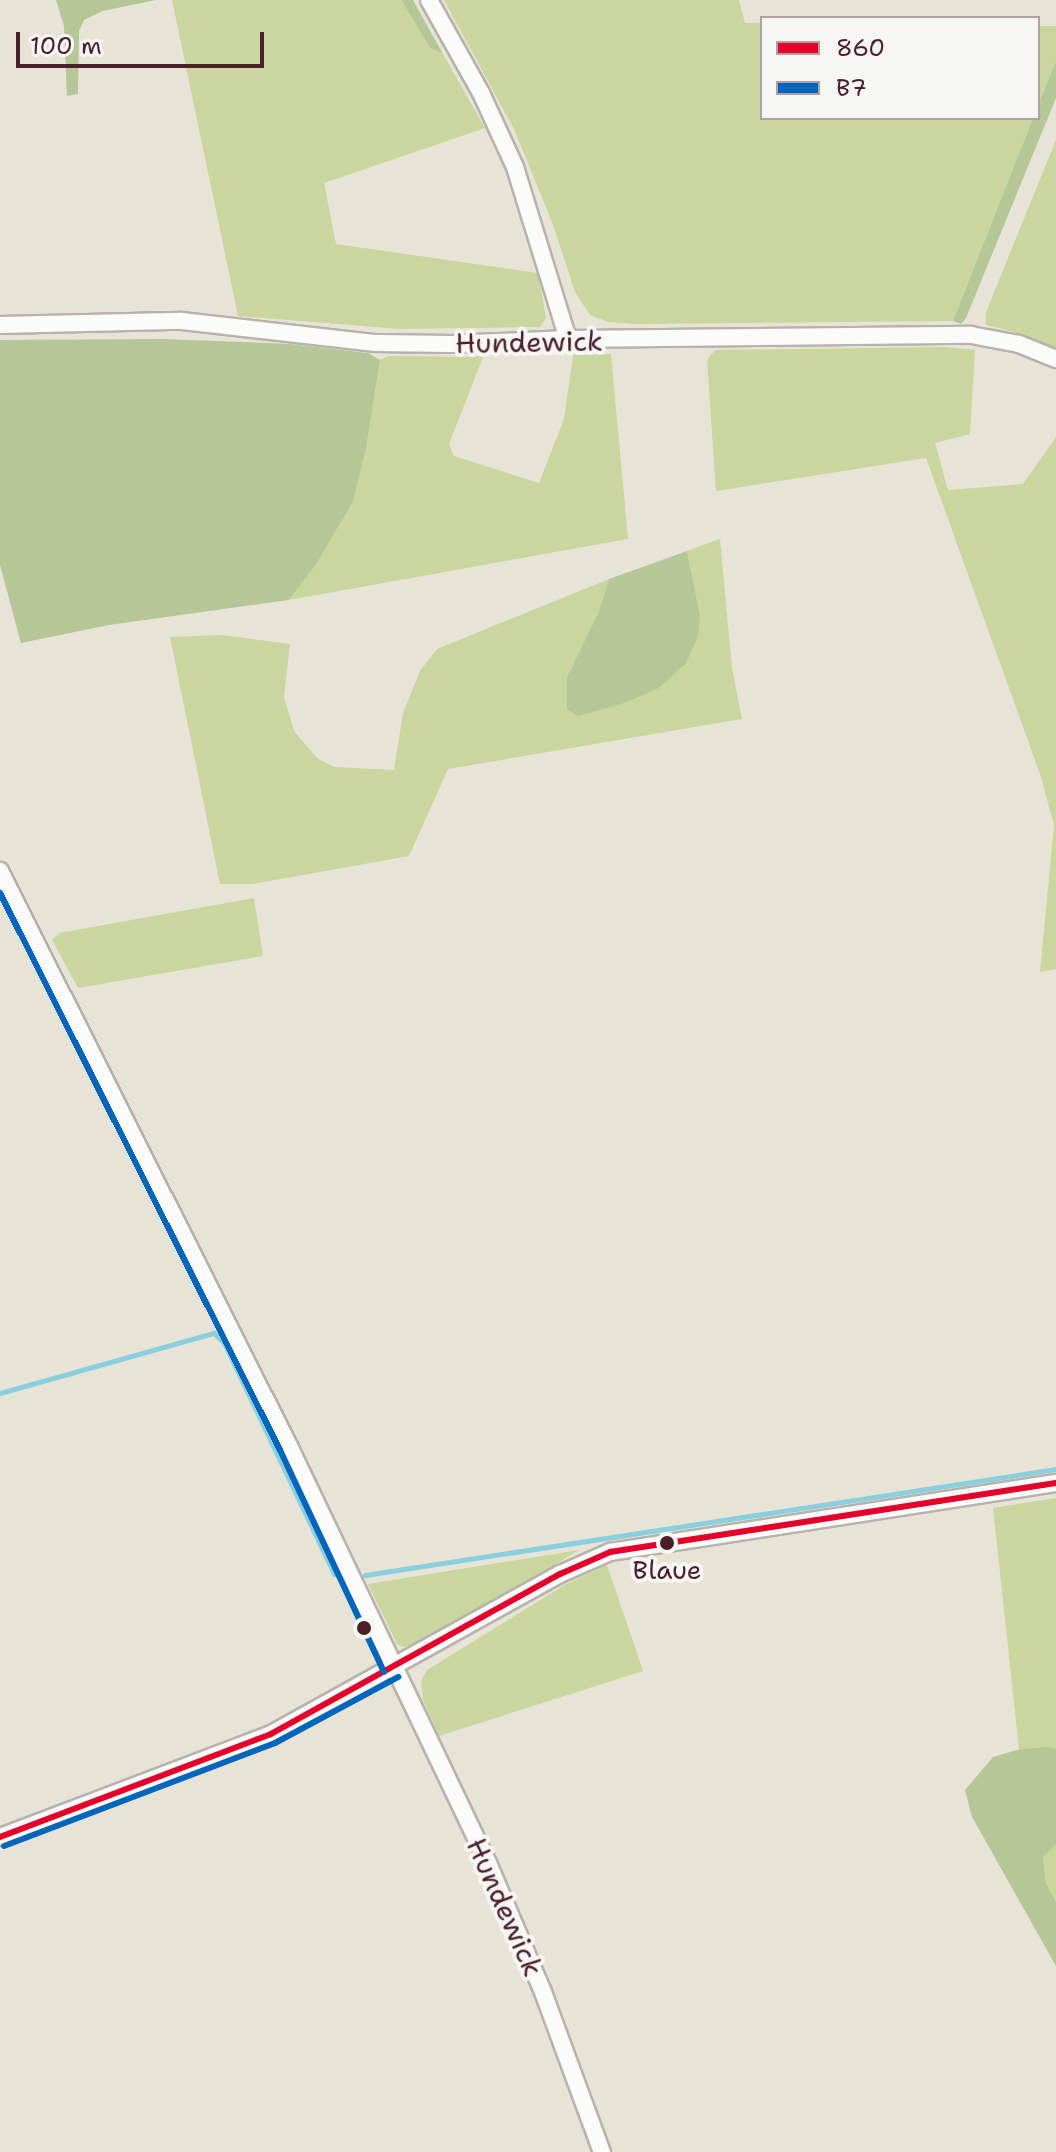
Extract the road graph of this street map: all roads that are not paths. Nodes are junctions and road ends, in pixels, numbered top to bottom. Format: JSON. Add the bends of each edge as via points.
{"nodes":[{"id":1,"x":429,"y":0,"type":"edge"},
{"id":2,"x":0,"y":325,"type":"edge"},
{"id":3,"x":568,"y":339,"type":"junction"},
{"id":4,"x":1056,"y":359,"type":"edge"},
{"id":5,"x":0,"y":871,"type":"edge"},
{"id":6,"x":1056,"y":1483,"type":"edge"},
{"id":7,"x":393,"y":1668,"type":"junction"},
{"id":8,"x":0,"y":1837,"type":"edge"},
{"id":9,"x":602,"y":2152,"type":"edge"}],
"edges":[{"from":1,"to":3,"type":"street","via":[[515,167]]},
{"from":2,"to":3,"type":"street","name":"Hundewick","via":[[182,321],[376,343]]},
{"from":3,"to":4,"type":"street","name":"Hundewick","via":[[971,335],[1019,344]]},
{"from":5,"to":7,"type":"street","name":"Hundewick","via":[[275,1418]]},
{"from":6,"to":7,"type":"street","via":[[610,1552],[560,1574]]},
{"from":7,"to":8,"type":"street","via":[[271,1734]]},
{"from":7,"to":9,"type":"street","name":"Hundewick","via":[[517,1928]]}]}
